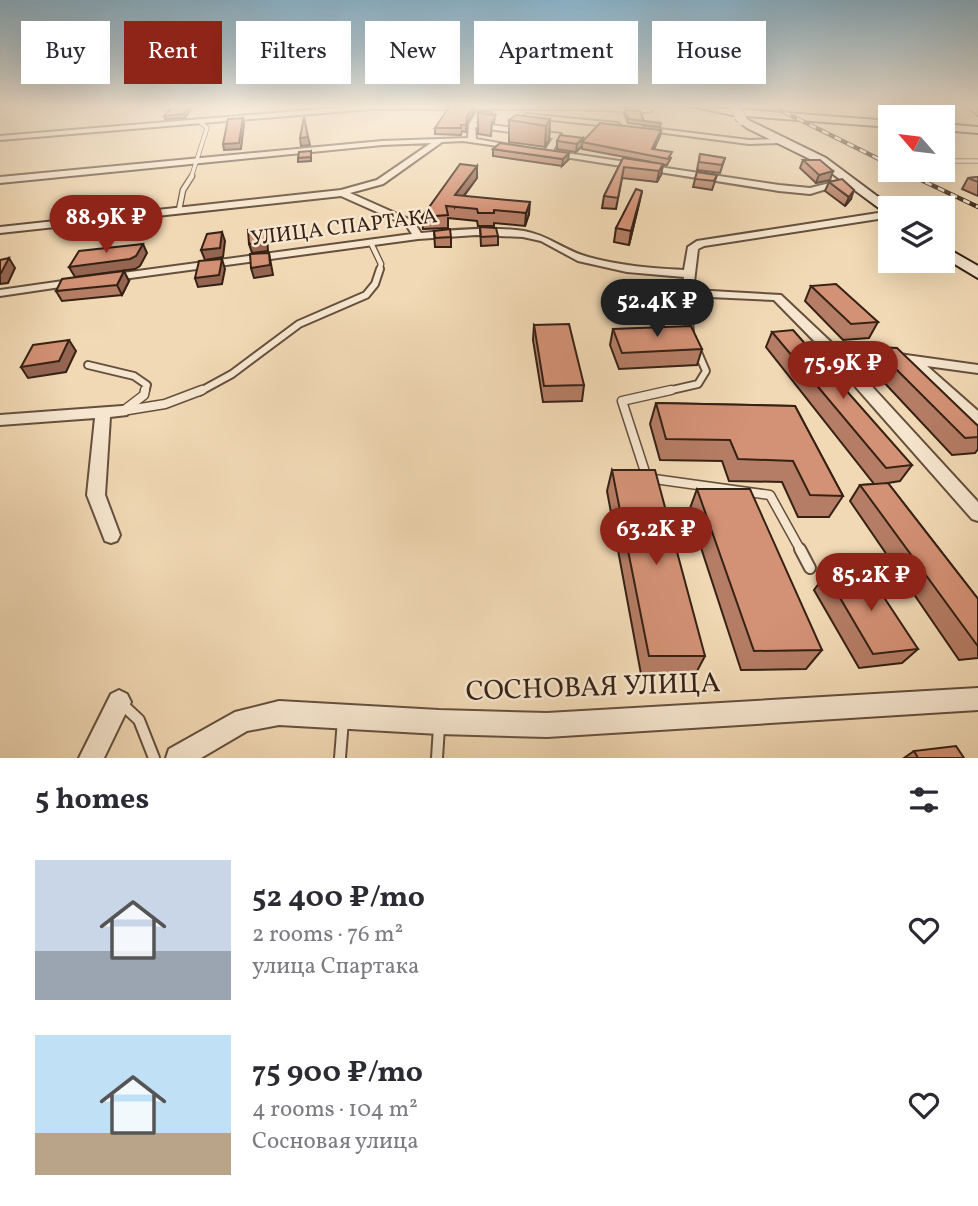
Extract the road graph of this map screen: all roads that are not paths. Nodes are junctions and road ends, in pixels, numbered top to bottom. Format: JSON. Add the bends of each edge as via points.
{"nodes":[{"id":1,"x":203,"y":141,"type":"edge"},
{"id":2,"x":414,"y":141,"type":"edge"},
{"id":3,"x":439,"y":141,"type":"edge"},
{"id":4,"x":480,"y":141,"type":"edge"},
{"id":5,"x":555,"y":141,"type":"edge"},
{"id":6,"x":744,"y":141,"type":"edge"},
{"id":7,"x":770,"y":141,"type":"edge"},
{"id":8,"x":782,"y":141,"type":"edge"},
{"id":9,"x":522,"y":148,"type":"edge"},
{"id":10,"x":535,"y":150,"type":"edge"},
{"id":11,"x":548,"y":152,"type":"junction"},
{"id":12,"x":197,"y":161,"type":"junction"},
{"id":13,"x":956,"y":161,"type":"edge"},
{"id":14,"x":978,"y":161,"type":"edge"},
{"id":15,"x":850,"y":179,"type":"junction"},
{"id":16,"x":0,"y":180,"type":"edge"},
{"id":17,"x":342,"y":193,"type":"junction"},
{"id":18,"x":878,"y":203,"type":"edge"},
{"id":19,"x":179,"y":210,"type":"junction"},
{"id":20,"x":878,"y":216,"type":"edge"},
{"id":21,"x":0,"y":230,"type":"edge"},
{"id":22,"x":418,"y":236,"type":"junction"},
{"id":23,"x":372,"y":243,"type":"junction"},
{"id":24,"x":955,"y":258,"type":"edge"},
{"id":25,"x":978,"y":273,"type":"edge"},
{"id":26,"x":688,"y":274,"type":"junction"},
{"id":27,"x":96,"y":279,"type":"edge"},
{"id":28,"x":83,"y":281,"type":"edge"},
{"id":29,"x":0,"y":293,"type":"edge"},
{"id":30,"x":687,"y":293,"type":"junction"},
{"id":31,"x":830,"y":349,"type":"junction"},
{"id":32,"x":912,"y":360,"type":"junction"},
{"id":33,"x":88,"y":365,"type":"dead end"},
{"id":34,"x":978,"y":369,"type":"edge"},
{"id":35,"x":122,"y":411,"type":"junction"},
{"id":36,"x":103,"y":412,"type":"junction"},
{"id":37,"x":0,"y":420,"type":"edge"},
{"id":38,"x":978,"y":420,"type":"edge"},
{"id":39,"x":978,"y":514,"type":"edge"},
{"id":40,"x":111,"y":536,"type":"dead end"},
{"id":41,"x":810,"y":568,"type":"dead end"},
{"id":42,"x":978,"y":699,"type":"edge"},
{"id":43,"x":119,"y":702,"type":"joint"},
{"id":44,"x":344,"y":717,"type":"junction"},
{"id":45,"x":439,"y":723,"type":"junction"},
{"id":46,"x":90,"y":758,"type":"edge"},
{"id":47,"x":155,"y":758,"type":"edge"},
{"id":48,"x":178,"y":758,"type":"edge"},
{"id":49,"x":340,"y":758,"type":"edge"},
{"id":50,"x":437,"y":758,"type":"edge"}],
"edges":[{"from":1,"to":12,"type":"lane"},
{"from":2,"to":12,"type":"street"},
{"from":3,"to":17,"type":"street","via":[[380,182]]},
{"from":4,"to":9,"type":"street"},
{"from":5,"to":11,"type":"street"},
{"from":6,"to":7,"type":"street"},
{"from":8,"to":15,"type":"street"},
{"from":10,"to":11,"type":"street"},
{"from":11,"to":15,"type":"street","via":[[810,191]]},
{"from":12,"to":16,"type":"street"},
{"from":12,"to":19,"type":"lane"},
{"from":13,"to":14,"type":"lane"},
{"from":15,"to":18,"type":"street"},
{"from":17,"to":19,"type":"street"},
{"from":17,"to":22,"type":"street","via":[[410,223]]},
{"from":19,"to":21,"type":"street"},
{"from":20,"to":26,"type":"street","via":[[701,243],[693,247]]},
{"from":22,"to":23,"type":"street","name":"УЛИЦА СПАРТАКА"},
{"from":22,"to":26,"type":"street","name":"УЛИЦА СПАРТАКА","via":[[523,234],[544,239],[582,259],[626,269]]},
{"from":23,"to":27,"type":"street","name":"УЛИЦА СПАРТАКА"},
{"from":23,"to":35,"type":"lane","via":[[381,264],[373,289],[349,305],[284,332],[233,374],[194,394],[148,410]]},
{"from":24,"to":25,"type":"street"},
{"from":26,"to":30,"type":"street"},
{"from":28,"to":29,"type":"street"},
{"from":30,"to":31,"type":"street","via":[[777,297]]},
{"from":30,"to":41,"type":"lane","via":[[688,329],[706,371],[698,384],[622,401],[647,478],[770,495]]},
{"from":31,"to":32,"type":"street"},
{"from":31,"to":39,"type":"street"},
{"from":32,"to":34,"type":"street"},
{"from":32,"to":38,"type":"street"},
{"from":33,"to":35,"type":"lane","via":[[134,376],[148,385],[144,395]]},
{"from":35,"to":36,"type":"street"},
{"from":36,"to":37,"type":"street"},
{"from":36,"to":40,"type":"street","via":[[96,495]]},
{"from":42,"to":45,"type":"street","name":"СОСНОВАЯ УЛИЦА","via":[[547,725]]},
{"from":43,"to":46,"type":"street"},
{"from":43,"to":47,"type":"lane","via":[[139,720]]},
{"from":44,"to":45,"type":"street","name":"СОСНОВАЯ УЛИЦА"},
{"from":44,"to":48,"type":"street","name":"СОСНОВАЯ УЛИЦА","via":[[279,713],[243,720]]},
{"from":44,"to":49,"type":"lane"},
{"from":45,"to":50,"type":"lane"}]}
